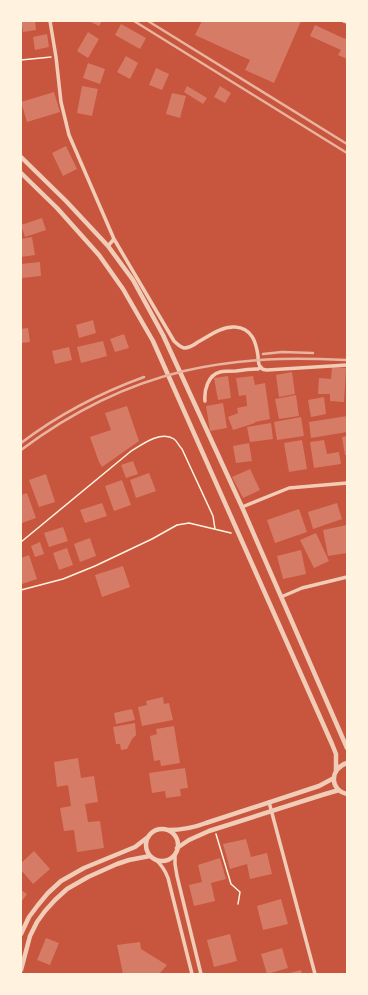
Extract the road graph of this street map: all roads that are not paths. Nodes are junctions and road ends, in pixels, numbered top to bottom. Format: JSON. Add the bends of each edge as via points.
{"nodes":[{"id":1,"x":50,"y":21,"type":"edge"},
{"id":2,"x":21,"y":157,"type":"edge"},
{"id":3,"x":21,"y":173,"type":"edge"},
{"id":4,"x":114,"y":239,"type":"junction"},
{"id":5,"x":108,"y":246,"type":"junction"},
{"id":6,"x":347,"y":365,"type":"edge"},
{"id":7,"x":261,"y":367,"type":"junction"},
{"id":8,"x":206,"y":401,"type":"dead end"},
{"id":9,"x":347,"y":483,"type":"edge"},
{"id":10,"x":242,"y":507,"type":"junction"},
{"id":11,"x":347,"y":577,"type":"edge"},
{"id":12,"x":281,"y":597,"type":"junction"},
{"id":13,"x":347,"y":748,"type":"edge"},
{"id":14,"x":347,"y":763,"type":"edge"},
{"id":15,"x":336,"y":771,"type":"junction"},
{"id":16,"x":334,"y":778,"type":"junction"},
{"id":17,"x":339,"y":790,"type":"junction"},
{"id":18,"x":347,"y":794,"type":"edge"},
{"id":19,"x":269,"y":802,"type":"junction"},
{"id":20,"x":271,"y":811,"type":"junction"},
{"id":21,"x":168,"y":830,"type":"junction"},
{"id":22,"x":148,"y":837,"type":"junction"},
{"id":23,"x":177,"y":848,"type":"junction"},
{"id":24,"x":175,"y":854,"type":"junction"},
{"id":25,"x":150,"y":856,"type":"junction"},
{"id":26,"x":155,"y":859,"type":"junction"},
{"id":27,"x":21,"y":934,"type":"edge"},
{"id":28,"x":21,"y":970,"type":"edge"},
{"id":29,"x":192,"y":974,"type":"edge"},
{"id":30,"x":201,"y":974,"type":"edge"},
{"id":31,"x":315,"y":974,"type":"edge"}],
"edges":[{"from":1,"to":4,"type":"street","via":[[61,102],[70,135]]},
{"from":2,"to":5,"type":"street","via":[[66,200]]},
{"from":3,"to":15,"type":"street","via":[[99,255],[123,289],[153,341],[332,744],[336,754]]},
{"from":4,"to":5,"type":"street"},
{"from":4,"to":7,"type":"street","via":[[178,345],[186,348],[221,329],[236,326],[254,337]]},
{"from":5,"to":10,"type":"street","via":[[133,280],[163,334]]},
{"from":6,"to":7,"type":"street","via":[[267,370]]},
{"from":7,"to":8,"type":"street","via":[[219,372],[212,376],[206,389]]},
{"from":9,"to":10,"type":"street","via":[[289,488]]},
{"from":10,"to":12,"type":"street"},
{"from":11,"to":12,"type":"street","via":[[302,588]]},
{"from":12,"to":13,"type":"street"},
{"from":14,"to":15,"type":"street"},
{"from":15,"to":16,"type":"street"},
{"from":16,"to":17,"type":"street"},
{"from":16,"to":19,"type":"street","via":[[319,786]]},
{"from":17,"to":18,"type":"street"},
{"from":17,"to":20,"type":"street"},
{"from":19,"to":20,"type":"street"},
{"from":19,"to":21,"type":"street","via":[[196,827]]},
{"from":20,"to":23,"type":"street","via":[[215,829]]},
{"from":20,"to":31,"type":"street"},
{"from":21,"to":22,"type":"street","via":[[159,829]]},
{"from":21,"to":23,"type":"street","via":[[176,840]]},
{"from":22,"to":25,"type":"street","via":[[146,846]]},
{"from":22,"to":27,"type":"street","via":[[135,847],[84,868],[61,881],[38,905]]},
{"from":23,"to":24,"type":"street"},
{"from":24,"to":26,"type":"street","via":[[164,860]]},
{"from":24,"to":30,"type":"street","via":[[174,864]]},
{"from":25,"to":26,"type":"street"},
{"from":25,"to":28,"type":"street","via":[[117,864],[67,889],[37,922],[30,936]]},
{"from":26,"to":29,"type":"street","via":[[161,864],[168,878]]}]}
